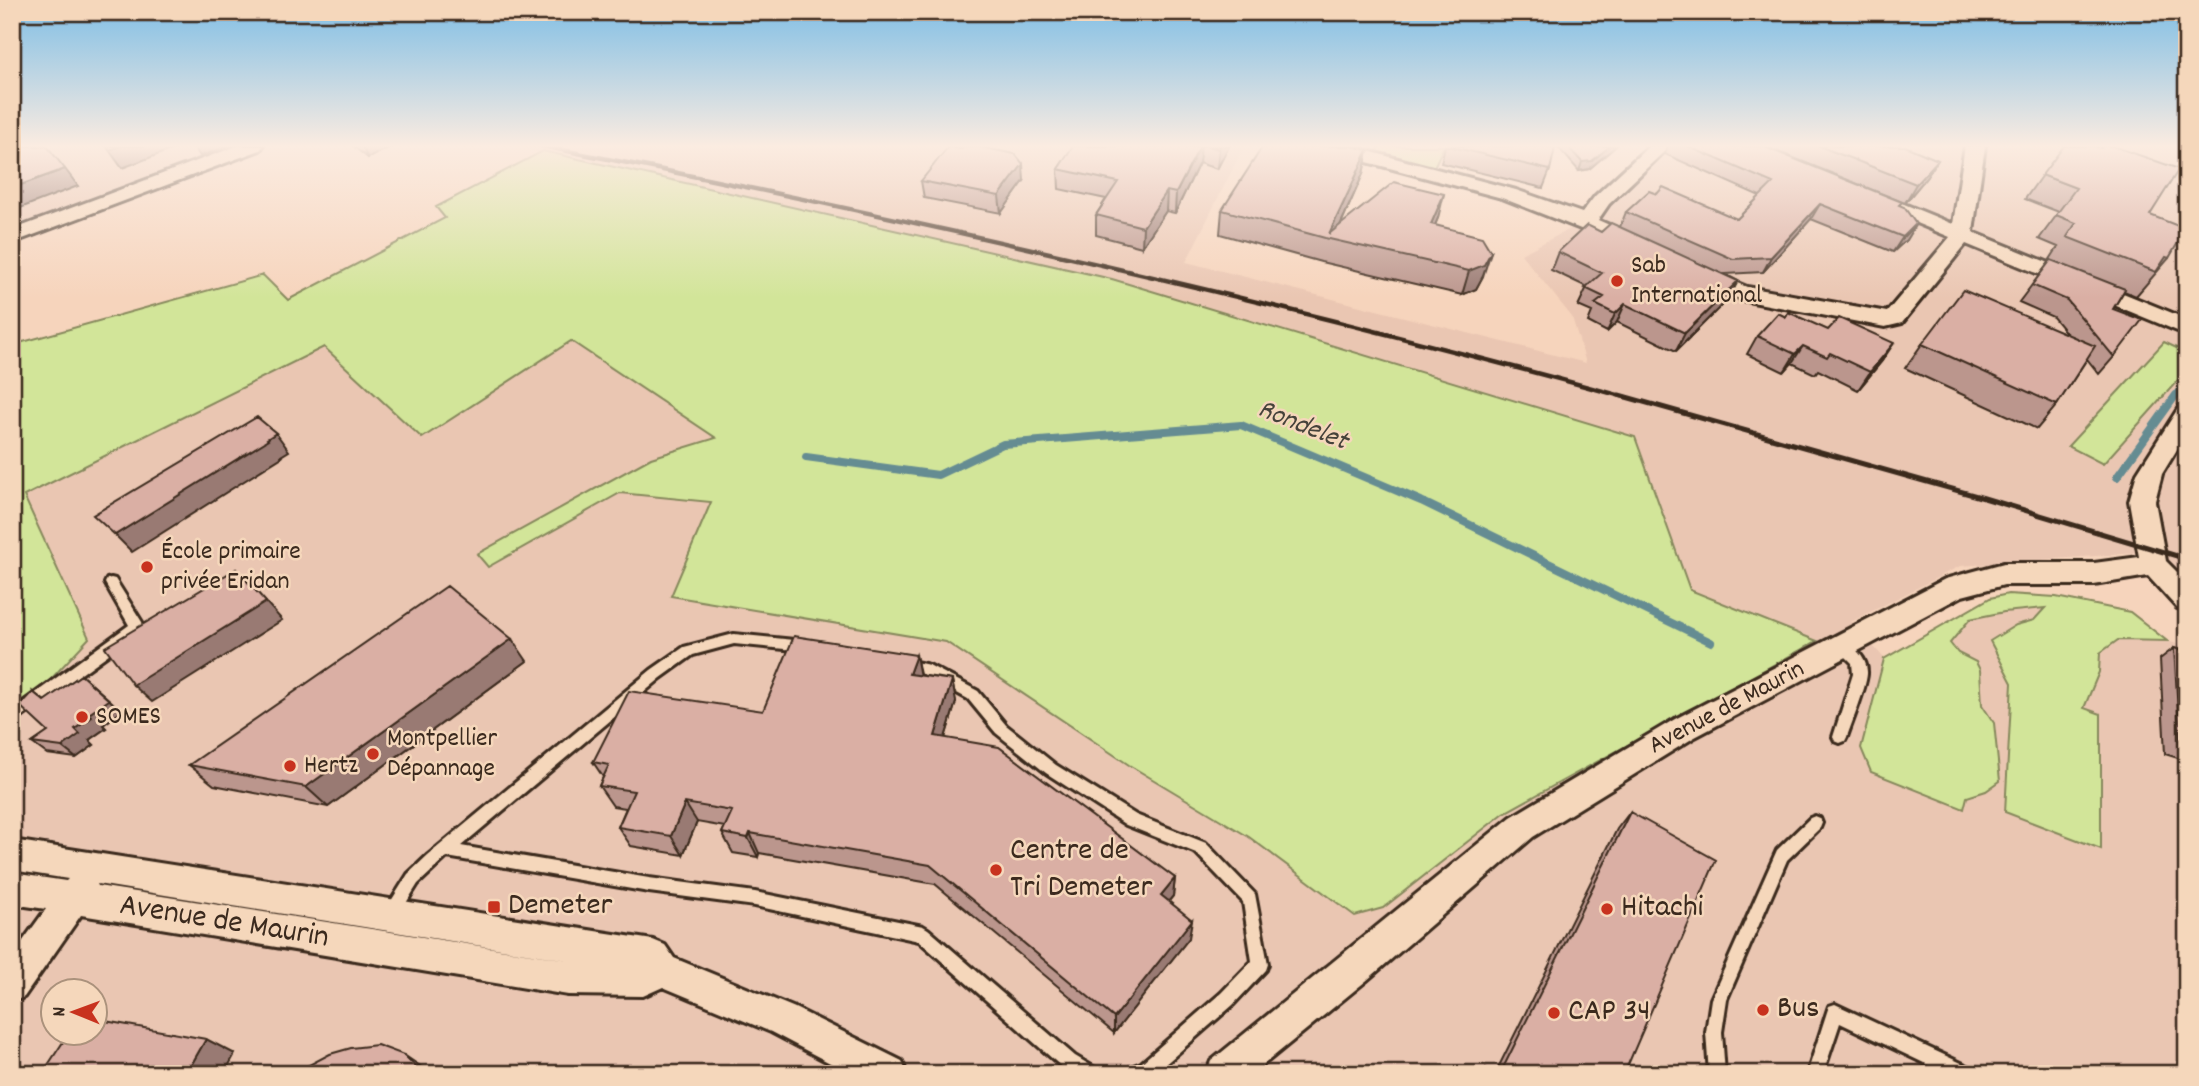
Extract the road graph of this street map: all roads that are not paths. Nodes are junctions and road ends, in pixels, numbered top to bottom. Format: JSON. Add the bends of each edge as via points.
{"nodes":[{"id":1,"x":112,"y":197,"type":"edge"},
{"id":2,"x":1515,"y":197,"type":"edge"},
{"id":3,"x":1606,"y":197,"type":"edge"},
{"id":4,"x":1868,"y":197,"type":"edge"},
{"id":5,"x":1968,"y":197,"type":"edge"},
{"id":6,"x":1586,"y":222,"type":"junction"},
{"id":7,"x":14,"y":232,"type":"edge"},
{"id":8,"x":1962,"y":236,"type":"junction"},
{"id":9,"x":1657,"y":255,"type":"edge"},
{"id":10,"x":1681,"y":266,"type":"edge"},
{"id":11,"x":2187,"y":328,"type":"edge"},
{"id":12,"x":2187,"y":413,"type":"edge"},
{"id":13,"x":2154,"y":565,"type":"junction"},
{"id":14,"x":111,"y":583,"type":"dead end"},
{"id":15,"x":2187,"y":600,"type":"edge"},
{"id":16,"x":1842,"y":646,"type":"junction"},
{"id":17,"x":824,"y":649,"type":"edge"},
{"id":18,"x":886,"y":662,"type":"edge"},
{"id":19,"x":12,"y":718,"type":"edge"},
{"id":20,"x":1840,"y":737,"type":"dead end"},
{"id":21,"x":1815,"y":823,"type":"dead end"},
{"id":22,"x":445,"y":850,"type":"junction"},
{"id":23,"x":12,"y":855,"type":"edge"},
{"id":24,"x":95,"y":867,"type":"junction"},
{"id":25,"x":12,"y":887,"type":"edge"},
{"id":26,"x":73,"y":899,"type":"junction"},
{"id":27,"x":391,"y":915,"type":"junction"},
{"id":28,"x":374,"y":947,"type":"junction"},
{"id":29,"x":662,"y":970,"type":"junction"},
{"id":30,"x":12,"y":985,"type":"edge"},
{"id":31,"x":878,"y":1071,"type":"edge"},
{"id":32,"x":1089,"y":1074,"type":"edge"},
{"id":33,"x":1134,"y":1074,"type":"edge"},
{"id":34,"x":1224,"y":1074,"type":"edge"},
{"id":35,"x":1717,"y":1074,"type":"edge"},
{"id":36,"x":1815,"y":1074,"type":"edge"},
{"id":37,"x":1966,"y":1074,"type":"edge"}],
"edges":[{"from":1,"to":7,"type":"street"},
{"from":2,"to":6,"type":"street"},
{"from":3,"to":6,"type":"street"},
{"from":4,"to":8,"type":"street"},
{"from":5,"to":8,"type":"street"},
{"from":6,"to":9,"type":"street"},
{"from":8,"to":10,"type":"street","via":[[1894,318],[1885,320],[1742,293]]},
{"from":8,"to":11,"type":"street"},
{"from":12,"to":13,"type":"street","via":[[2150,473],[2142,501]]},
{"from":13,"to":15,"type":"street"},
{"from":13,"to":16,"type":"street","name":"Avenue de Maurin","via":[[2094,574],[2004,574],[1977,580]]},
{"from":14,"to":19,"type":"lane","via":[[137,626]]},
{"from":16,"to":20,"type":"lane","via":[[1858,661],[1860,674]]},
{"from":16,"to":34,"type":"street","name":"Avenue de Maurin","via":[[1685,727],[1522,827]]},
{"from":17,"to":22,"type":"lane","via":[[734,639],[689,651]]},
{"from":18,"to":33,"type":"lane","via":[[924,669],[973,695],[1001,729],[1051,769],[1131,820],[1201,848],[1250,899],[1259,964],[1227,999],[1146,1070]]},
{"from":21,"to":35,"type":"lane","via":[[1782,855],[1718,999],[1714,1032]]},
{"from":22,"to":27,"type":"lane","via":[[413,879]]},
{"from":22,"to":32,"type":"lane","via":[[755,899],[923,934],[1069,1062]]},
{"from":23,"to":24,"type":"street","name":"Avenue de Maurin"},
{"from":24,"to":26,"type":"street","name":"Avenue de Maurin"},
{"from":24,"to":27,"type":"street","name":"Avenue de Maurin"},
{"from":25,"to":26,"type":"street","name":"Avenue de Maurin"},
{"from":26,"to":28,"type":"street","name":"Avenue de Maurin"},
{"from":26,"to":30,"type":"street"},
{"from":27,"to":28,"type":"street"},
{"from":27,"to":29,"type":"street","name":"Avenue de Maurin","via":[[653,957]]},
{"from":28,"to":29,"type":"street","name":"Avenue de Maurin","via":[[568,978],[643,979]]},
{"from":29,"to":31,"type":"street","name":"Avenue de Maurin","via":[[783,1020]]},
{"from":36,"to":37,"type":"lane","via":[[1835,1012]]}]}
